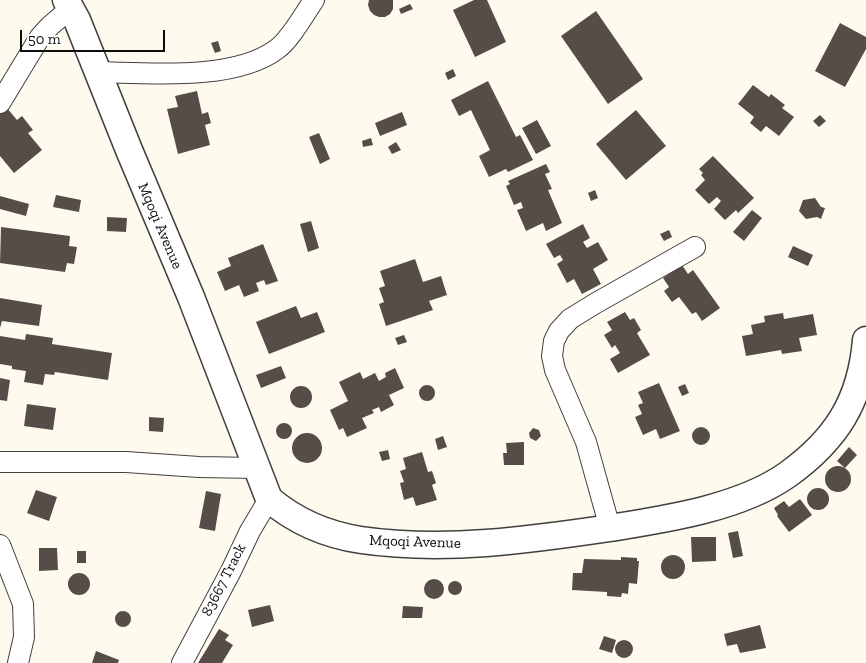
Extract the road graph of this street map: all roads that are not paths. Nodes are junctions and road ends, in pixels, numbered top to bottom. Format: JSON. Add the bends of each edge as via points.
{"nodes":[{"id":1,"x":314,"y":0,"type":"edge"},
{"id":2,"x":68,"y":4,"type":"edge"},
{"id":3,"x":98,"y":72,"type":"junction"},
{"id":4,"x":0,"y":103,"type":"edge"},
{"id":5,"x":696,"y":247,"type":"dead end"},
{"id":6,"x":866,"y":340,"type":"edge"},
{"id":7,"x":0,"y":462,"type":"edge"},
{"id":8,"x":256,"y":468,"type":"junction"},
{"id":9,"x":269,"y":499,"type":"junction"},
{"id":10,"x":610,"y":528,"type":"junction"},
{"id":11,"x":0,"y":545,"type":"edge"},
{"id":12,"x":18,"y":663,"type":"edge"},
{"id":13,"x":182,"y":663,"type":"edge"}],
"edges":[{"from":1,"to":3,"type":"street","via":[[280,48],[262,60],[204,72]]},
{"from":2,"to":3,"type":"street","name":"Mqoqi Avenue"},
{"from":2,"to":4,"type":"street","via":[[40,37]]},
{"from":3,"to":8,"type":"street","name":"Mqoqi Avenue"},
{"from":5,"to":10,"type":"street","via":[[570,319],[554,341],[552,356],[555,370],[586,442]]},
{"from":6,"to":10,"type":"street","name":"Mqoqi Avenue","via":[[857,389],[844,417],[810,458],[756,493],[733,502]]},
{"from":7,"to":8,"type":"street","via":[[126,462]]},
{"from":8,"to":9,"type":"street","name":"Mqoqi Avenue"},
{"from":9,"to":10,"type":"street","name":"Mqoqi Avenue","via":[[297,519],[315,526],[360,540],[399,544],[501,542]]},
{"from":9,"to":13,"type":"street","name":"83667 Track"},
{"from":11,"to":12,"type":"street","via":[[23,604],[24,637]]}]}
